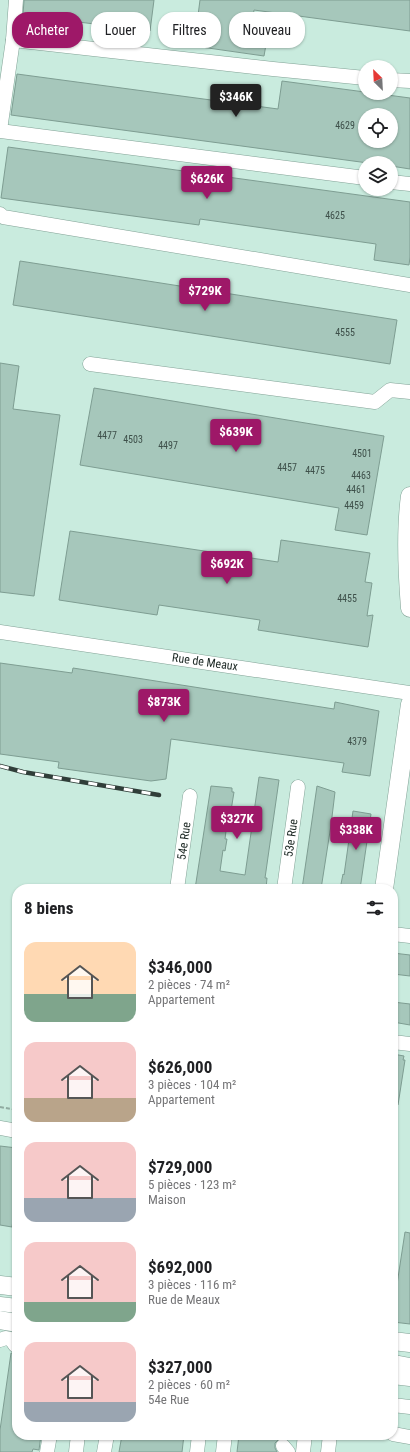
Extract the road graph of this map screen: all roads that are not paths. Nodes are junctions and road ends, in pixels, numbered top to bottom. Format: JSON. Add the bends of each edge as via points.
{"nodes":[{"id":1,"x":16,"y":0,"type":"edge"},
{"id":2,"x":15,"y":12,"type":"edge"},
{"id":3,"x":12,"y":47,"type":"edge"},
{"id":4,"x":82,"y":48,"type":"edge"},
{"id":5,"x":358,"y":77,"type":"edge"},
{"id":6,"x":398,"y":81,"type":"edge"},
{"id":7,"x":410,"y":82,"type":"edge"},
{"id":8,"x":0,"y":131,"type":"edge"},
{"id":9,"x":358,"y":177,"type":"edge"},
{"id":10,"x":398,"y":183,"type":"edge"},
{"id":11,"x":410,"y":184,"type":"edge"},
{"id":12,"x":0,"y":214,"type":"edge"},
{"id":13,"x":410,"y":285,"type":"edge"},
{"id":14,"x":90,"y":364,"type":"dead end"},
{"id":15,"x":410,"y":392,"type":"edge"},
{"id":16,"x":410,"y":496,"type":"edge"},
{"id":17,"x":410,"y":608,"type":"edge"},
{"id":18,"x":0,"y":632,"type":"edge"},
{"id":19,"x":410,"y":693,"type":"edge"},
{"id":20,"x":410,"y":704,"type":"edge"},
{"id":21,"x":298,"y":787,"type":"dead end"},
{"id":22,"x":190,"y":796,"type":"dead end"},
{"id":23,"x":177,"y":884,"type":"edge"},
{"id":24,"x":285,"y":884,"type":"edge"},
{"id":25,"x":385,"y":884,"type":"edge"},
{"id":26,"x":398,"y":935,"type":"edge"},
{"id":27,"x":410,"y":936,"type":"edge"},
{"id":28,"x":398,"y":1043,"type":"edge"},
{"id":29,"x":410,"y":1044,"type":"edge"},
{"id":30,"x":0,"y":1128,"type":"edge"},
{"id":31,"x":12,"y":1129,"type":"edge"},
{"id":32,"x":0,"y":1285,"type":"edge"},
{"id":33,"x":12,"y":1286,"type":"edge"},
{"id":34,"x":5,"y":1317,"type":"edge"},
{"id":35,"x":0,"y":1339,"type":"edge"},
{"id":36,"x":12,"y":1340,"type":"edge"},
{"id":37,"x":398,"y":1342,"type":"edge"},
{"id":38,"x":410,"y":1343,"type":"edge"},
{"id":39,"x":398,"y":1363,"type":"edge"},
{"id":40,"x":410,"y":1365,"type":"edge"},
{"id":41,"x":398,"y":1376,"type":"edge"},
{"id":42,"x":410,"y":1377,"type":"edge"},
{"id":43,"x":398,"y":1406,"type":"edge"},
{"id":44,"x":410,"y":1407,"type":"edge"},
{"id":45,"x":398,"y":1435,"type":"edge"},
{"id":46,"x":410,"y":1437,"type":"edge"},
{"id":47,"x":49,"y":1440,"type":"edge"},
{"id":48,"x":77,"y":1440,"type":"edge"},
{"id":49,"x":106,"y":1440,"type":"edge"},
{"id":50,"x":198,"y":1440,"type":"edge"},
{"id":51,"x":224,"y":1440,"type":"edge"},
{"id":52,"x":305,"y":1440,"type":"edge"},
{"id":53,"x":329,"y":1440,"type":"edge"},
{"id":54,"x":47,"y":1452,"type":"edge"},
{"id":55,"x":76,"y":1452,"type":"edge"},
{"id":56,"x":104,"y":1452,"type":"edge"},
{"id":57,"x":197,"y":1452,"type":"edge"},
{"id":58,"x":223,"y":1452,"type":"edge"},
{"id":59,"x":303,"y":1452,"type":"edge"},
{"id":60,"x":328,"y":1452,"type":"edge"}],
"edges":[{"from":1,"to":2,"type":"street"},
{"from":3,"to":8,"type":"street"},
{"from":4,"to":5,"type":"street"},
{"from":6,"to":7,"type":"street"},
{"from":8,"to":9,"type":"street"},
{"from":10,"to":11,"type":"street"},
{"from":12,"to":13,"type":"street"},
{"from":14,"to":15,"type":"street","via":[[375,402],[390,390]]},
{"from":16,"to":17,"type":"main road","via":[[407,562]]},
{"from":18,"to":19,"type":"street","name":"Rue de Meaux"},
{"from":20,"to":25,"type":"main road"},
{"from":21,"to":24,"type":"street","name":"53e Rue"},
{"from":22,"to":23,"type":"street","name":"54e Rue"},
{"from":26,"to":27,"type":"street"},
{"from":28,"to":29,"type":"street"},
{"from":30,"to":31,"type":"street"},
{"from":32,"to":33,"type":"main road"},
{"from":34,"to":35,"type":"street"},
{"from":35,"to":36,"type":"street"},
{"from":37,"to":38,"type":"main road"},
{"from":39,"to":40,"type":"street"},
{"from":41,"to":42,"type":"main road"},
{"from":43,"to":44,"type":"street"},
{"from":45,"to":46,"type":"street"},
{"from":47,"to":54,"type":"street"},
{"from":48,"to":55,"type":"street"},
{"from":49,"to":56,"type":"street"},
{"from":50,"to":57,"type":"street"},
{"from":51,"to":58,"type":"street"},
{"from":52,"to":59,"type":"street"},
{"from":53,"to":60,"type":"street"}]}
